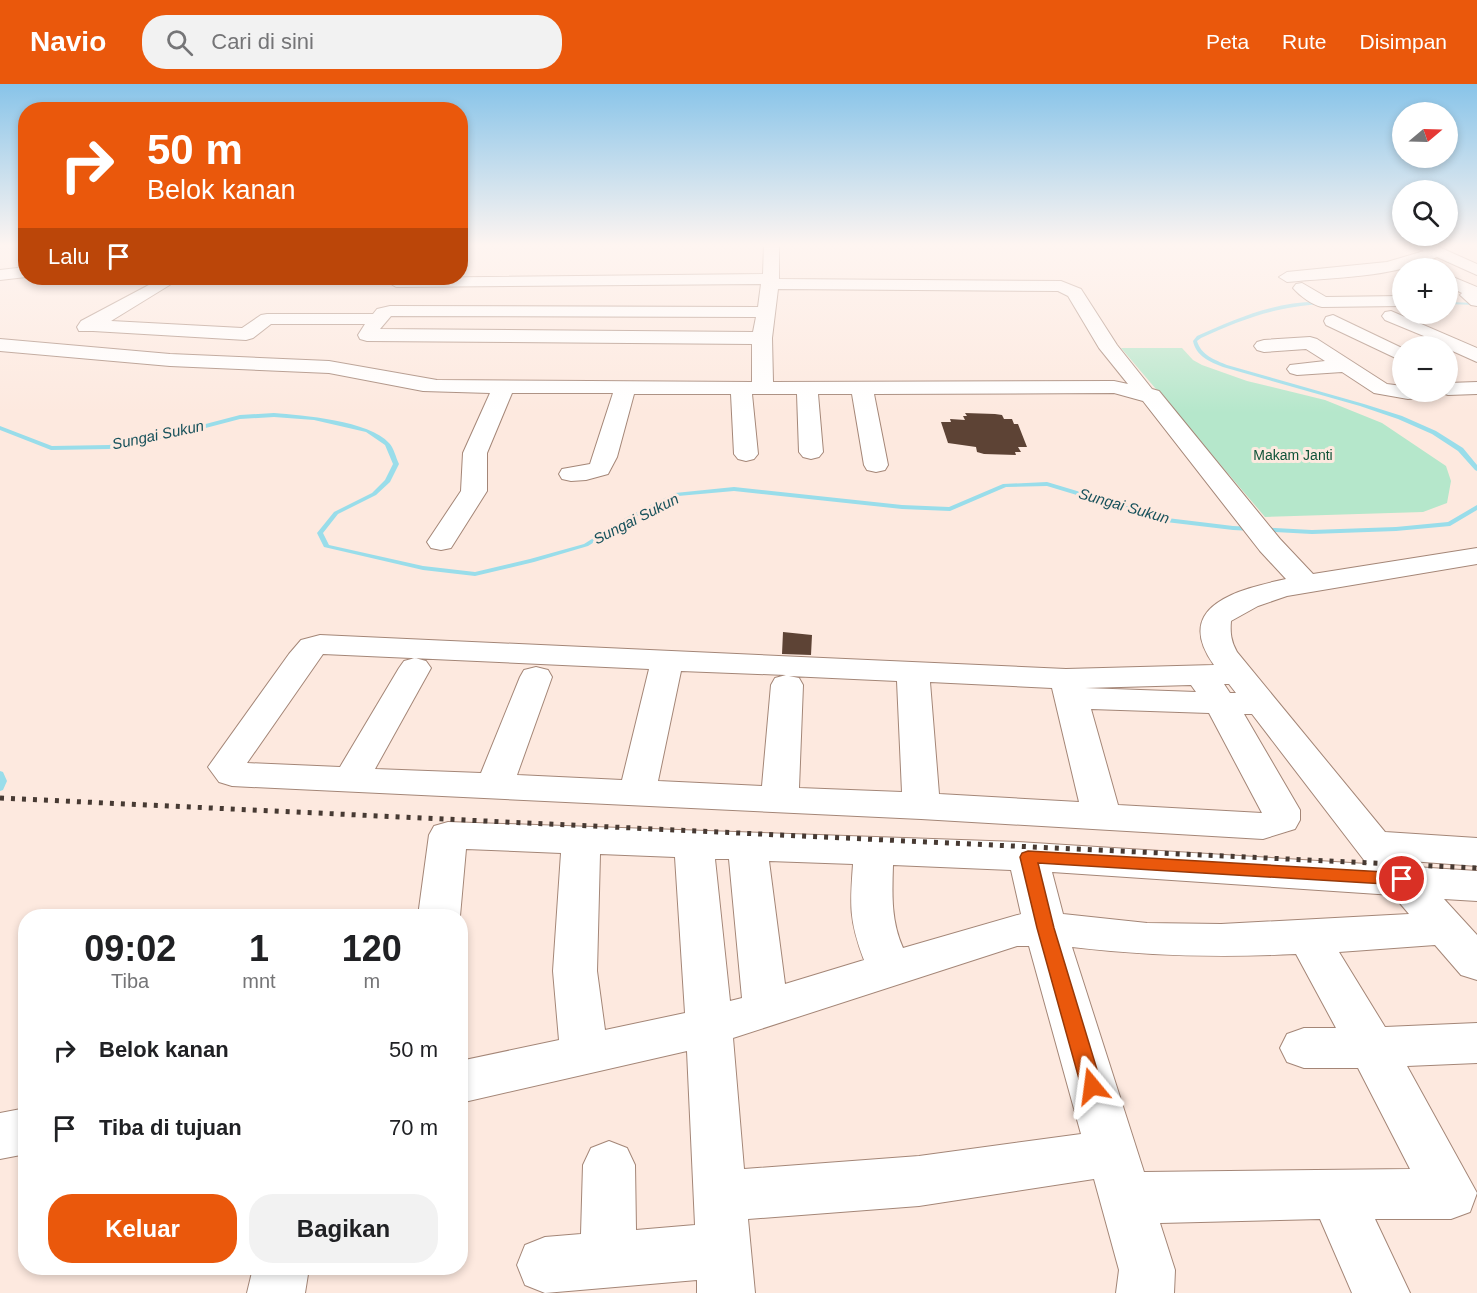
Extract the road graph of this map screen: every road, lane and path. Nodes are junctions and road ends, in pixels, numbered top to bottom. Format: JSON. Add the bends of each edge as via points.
{"nodes":[{"id":1,"x":132,"y":300,"type":"edge"},
{"id":2,"x":383,"y":300,"type":"edge"},
{"id":3,"x":767,"y":300,"type":"edge"},
{"id":4,"x":1080,"y":300,"type":"edge"},
{"id":5,"x":1320,"y":300,"type":"edge"},
{"id":6,"x":1392,"y":301,"type":"edge"},
{"id":7,"x":765,"y":312,"type":"junction"},
{"id":8,"x":1391,"y":316,"type":"dead end"},
{"id":9,"x":370,"y":319,"type":"junction"},
{"id":10,"x":1333,"y":321,"type":"dead end"},
{"id":11,"x":88,"y":325,"type":"junction"},
{"id":12,"x":762,"y":338,"type":"junction"},
{"id":13,"x":0,"y":345,"type":"edge"},
{"id":14,"x":1264,"y":346,"type":"dead end"},
{"id":15,"x":45,"y":349,"type":"junction"},
{"id":16,"x":1392,"y":350,"type":"edge"},
{"id":17,"x":340,"y":354,"type":"junction"},
{"id":18,"x":1477,"y":356,"type":"edge"},
{"id":19,"x":1347,"y":366,"type":"junction"},
{"id":20,"x":1297,"y":369,"type":"dead end"},
{"id":21,"x":503,"y":387,"type":"junction"},
{"id":22,"x":1458,"y":387,"type":"edge"},
{"id":23,"x":626,"y":388,"type":"junction"},
{"id":24,"x":752,"y":388,"type":"junction"},
{"id":25,"x":807,"y":388,"type":"junction"},
{"id":26,"x":862,"y":388,"type":"junction"},
{"id":27,"x":1477,"y":388,"type":"edge"},
{"id":28,"x":1392,"y":391,"type":"edge"},
{"id":29,"x":1143,"y":393,"type":"junction"},
{"id":30,"x":811,"y":452,"type":"dead end"},
{"id":31,"x":746,"y":454,"type":"dead end"},
{"id":32,"x":876,"y":465,"type":"dead end"},
{"id":33,"x":571,"y":474,"type":"dead end"},
{"id":34,"x":441,"y":542,"type":"dead end"},
{"id":35,"x":1477,"y":556,"type":"edge"},
{"id":36,"x":1307,"y":584,"type":"junction"},
{"id":37,"x":300,"y":661,"type":"junction"},
{"id":38,"x":414,"y":668,"type":"junction"},
{"id":39,"x":665,"y":672,"type":"junction"},
{"id":40,"x":536,"y":677,"type":"junction"},
{"id":41,"x":914,"y":682,"type":"junction"},
{"id":42,"x":1219,"y":684,"type":"junction"},
{"id":43,"x":788,"y":685,"type":"junction"},
{"id":44,"x":1069,"y":689,"type":"junction"},
{"id":45,"x":351,"y":781,"type":"junction"},
{"id":46,"x":494,"y":787,"type":"junction"},
{"id":47,"x":637,"y":794,"type":"junction"},
{"id":48,"x":780,"y":801,"type":"junction"},
{"id":49,"x":921,"y":806,"type":"junction"},
{"id":50,"x":1102,"y":817,"type":"junction"},
{"id":51,"x":581,"y":840,"type":"junction"},
{"id":52,"x":694,"y":845,"type":"junction"},
{"id":53,"x":1374,"y":845,"type":"junction"},
{"id":54,"x":747,"y":847,"type":"junction"},
{"id":55,"x":873,"y":851,"type":"junction"},
{"id":56,"x":1477,"y":852,"type":"edge"},
{"id":57,"x":1028,"y":857,"type":"junction"},
{"id":58,"x":1402,"y":879,"type":"junction"},
{"id":59,"x":1477,"y":886,"type":"edge"},
{"id":60,"x":440,"y":909,"type":"edge"},
{"id":61,"x":1045,"y":928,"type":"junction"},
{"id":62,"x":1444,"y":928,"type":"junction"},
{"id":63,"x":1307,"y":936,"type":"junction"},
{"id":64,"x":1477,"y":963,"type":"edge"},
{"id":65,"x":890,"y":969,"type":"junction"},
{"id":66,"x":766,"y":1008,"type":"junction"},
{"id":67,"x":709,"y":1027,"type":"junction"},
{"id":68,"x":1477,"y":1043,"type":"edge"},
{"id":69,"x":1304,"y":1048,"type":"dead end"},
{"id":70,"x":1372,"y":1048,"type":"junction"},
{"id":71,"x":584,"y":1055,"type":"junction"},
{"id":72,"x":468,"y":1080,"type":"edge"},
{"id":73,"x":18,"y":1133,"type":"edge"},
{"id":74,"x":0,"y":1136,"type":"edge"},
{"id":75,"x":609,"y":1165,"type":"dead end"},
{"id":76,"x":1118,"y":1176,"type":"junction"},
{"id":77,"x":1464,"y":1193,"type":"edge"},
{"id":78,"x":1335,"y":1194,"type":"junction"},
{"id":79,"x":720,"y":1196,"type":"junction"},
{"id":80,"x":608,"y":1259,"type":"junction"},
{"id":81,"x":545,"y":1264,"type":"dead end"},
{"id":82,"x":725,"y":1272,"type":"edge"},
{"id":83,"x":280,"y":1275,"type":"edge"},
{"id":84,"x":276,"y":1293,"type":"edge"},
{"id":85,"x":1145,"y":1293,"type":"edge"},
{"id":86,"x":1381,"y":1293,"type":"edge"}],
"edges":[{"from":1,"to":11,"type":"street"},
{"from":2,"to":9,"type":"street"},
{"from":3,"to":7,"type":"street"},
{"from":4,"to":29,"type":"street"},
{"from":5,"to":6,"type":"street"},
{"from":7,"to":12,"type":"street"},
{"from":7,"to":12,"type":"street","via":[[390,311],[383,313],[367,335]]},
{"from":8,"to":18,"type":"street"},
{"from":9,"to":11,"type":"street","via":[[267,319],[246,334]]},
{"from":9,"to":17,"type":"street"},
{"from":10,"to":16,"type":"street"},
{"from":11,"to":15,"type":"street"},
{"from":12,"to":24,"type":"street"},
{"from":13,"to":15,"type":"street"},
{"from":14,"to":19,"type":"street","via":[[1301,338]]},
{"from":15,"to":17,"type":"street","via":[[170,360]]},
{"from":17,"to":21,"type":"street","via":[[353,369],[416,384]]},
{"from":19,"to":20,"type":"street"},
{"from":19,"to":28,"type":"street","via":[[1381,389]]},
{"from":21,"to":23,"type":"street"},
{"from":21,"to":34,"type":"street","via":[[475,453],[474,491]]},
{"from":22,"to":27,"type":"street"},
{"from":23,"to":24,"type":"street"},
{"from":23,"to":33,"type":"street","via":[[604,464],[599,470]]},
{"from":24,"to":25,"type":"street"},
{"from":24,"to":31,"type":"street"},
{"from":25,"to":26,"type":"street"},
{"from":25,"to":30,"type":"street"},
{"from":26,"to":29,"type":"street","via":[[1114,387]]},
{"from":26,"to":32,"type":"street"},
{"from":29,"to":36,"type":"street","via":[[1151,396],[1250,521]]},
{"from":35,"to":36,"type":"street"},
{"from":36,"to":42,"type":"street","via":[[1234,604],[1217,618],[1214,631]]},
{"from":37,"to":38,"type":"street"},
{"from":37,"to":39,"type":"street","via":[[320,644]]},
{"from":37,"to":45,"type":"street","via":[[226,770],[232,774]]},
{"from":38,"to":40,"type":"street"},
{"from":38,"to":45,"type":"street"},
{"from":39,"to":40,"type":"street"},
{"from":39,"to":41,"type":"street"},
{"from":39,"to":43,"type":"street"},
{"from":39,"to":47,"type":"street"},
{"from":40,"to":46,"type":"street"},
{"from":41,"to":43,"type":"street"},
{"from":41,"to":44,"type":"street"},
{"from":41,"to":49,"type":"street"},
{"from":42,"to":44,"type":"street"},
{"from":42,"to":50,"type":"street","via":[[1281,810],[1281,820],[1263,826]]},
{"from":42,"to":53,"type":"street","via":[[1261,704]]},
{"from":43,"to":48,"type":"street"},
{"from":44,"to":50,"type":"street"},
{"from":45,"to":46,"type":"street"},
{"from":46,"to":47,"type":"street"},
{"from":47,"to":48,"type":"street"},
{"from":48,"to":49,"type":"street"},
{"from":49,"to":50,"type":"street"},
{"from":51,"to":52,"type":"street"},
{"from":51,"to":60,"type":"street","via":[[448,835]]},
{"from":51,"to":71,"type":"street","via":[[575,971]]},
{"from":52,"to":54,"type":"street"},
{"from":52,"to":67,"type":"street"},
{"from":53,"to":56,"type":"street"},
{"from":53,"to":58,"type":"street"},
{"from":54,"to":55,"type":"street"},
{"from":54,"to":66,"type":"street"},
{"from":55,"to":57,"type":"street"},
{"from":55,"to":65,"type":"street","via":[[874,930]]},
{"from":57,"to":58,"type":"street"},
{"from":57,"to":61,"type":"street"},
{"from":58,"to":59,"type":"street"},
{"from":58,"to":62,"type":"street"},
{"from":61,"to":63,"type":"street","via":[[1146,939]]},
{"from":61,"to":65,"type":"street","via":[[1016,930]]},
{"from":61,"to":76,"type":"street"},
{"from":62,"to":63,"type":"street"},
{"from":62,"to":64,"type":"street"},
{"from":63,"to":70,"type":"street"},
{"from":65,"to":66,"type":"street"},
{"from":66,"to":67,"type":"street"},
{"from":67,"to":71,"type":"street"},
{"from":67,"to":79,"type":"street"},
{"from":68,"to":70,"type":"street"},
{"from":69,"to":70,"type":"street"},
{"from":70,"to":77,"type":"street"},
{"from":71,"to":72,"type":"street"},
{"from":73,"to":74,"type":"street"},
{"from":75,"to":80,"type":"street"},
{"from":76,"to":78,"type":"street"},
{"from":76,"to":79,"type":"street","via":[[919,1181]]},
{"from":76,"to":85,"type":"street","via":[[1147,1270]]},
{"from":77,"to":78,"type":"street"},
{"from":78,"to":86,"type":"street"},
{"from":79,"to":82,"type":"street"},
{"from":80,"to":81,"type":"street"},
{"from":80,"to":82,"type":"street"},
{"from":83,"to":84,"type":"street"}]}
